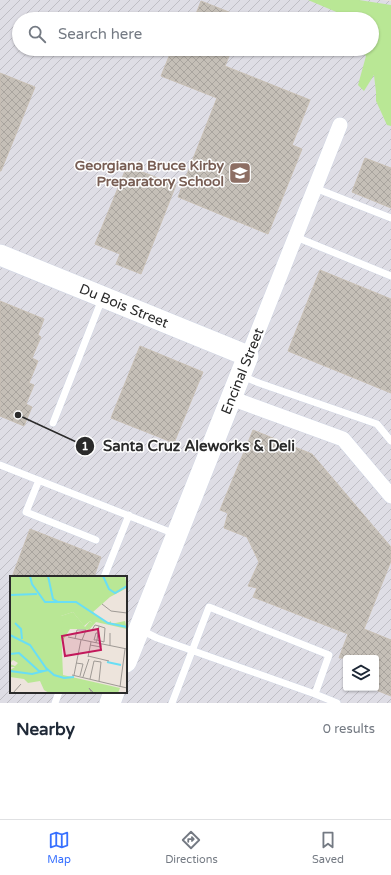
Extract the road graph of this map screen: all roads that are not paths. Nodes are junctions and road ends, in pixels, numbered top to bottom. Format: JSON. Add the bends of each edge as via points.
{"nodes":[{"id":1,"x":340,"y":125,"type":"dead end"},
{"id":2,"x":315,"y":188,"type":"junction"},
{"id":3,"x":391,"y":218,"type":"edge"},
{"id":4,"x":296,"y":236,"type":"junction"},
{"id":5,"x":0,"y":255,"type":"edge"},
{"id":6,"x":391,"y":276,"type":"edge"},
{"id":7,"x":102,"y":296,"type":"junction"},
{"id":8,"x":248,"y":356,"type":"junction"},
{"id":9,"x":240,"y":375,"type":"junction"},
{"id":10,"x":231,"y":398,"type":"junction"},
{"id":11,"x":54,"y":424,"type":"dead end"},
{"id":12,"x":391,"y":441,"type":"edge"},
{"id":13,"x":0,"y":465,"type":"edge"},
{"id":14,"x":39,"y":480,"type":"junction"},
{"id":15,"x":391,"y":496,"type":"edge"},
{"id":16,"x":129,"y":515,"type":"junction"},
{"id":17,"x":177,"y":534,"type":"junction"},
{"id":18,"x":96,"y":540,"type":"dead end"},
{"id":19,"x":104,"y":576,"type":"edge"},
{"id":20,"x":139,"y":629,"type":"junction"},
{"id":21,"x":192,"y":650,"type":"junction"},
{"id":22,"x":127,"y":659,"type":"edge"},
{"id":23,"x":59,"y":693,"type":"edge"},
{"id":24,"x":114,"y":693,"type":"edge"},
{"id":25,"x":315,"y":694,"type":"junction"},
{"id":26,"x":55,"y":703,"type":"edge"},
{"id":27,"x":110,"y":703,"type":"edge"},
{"id":28,"x":172,"y":703,"type":"edge"},
{"id":29,"x":337,"y":703,"type":"edge"}],
"edges":[{"from":1,"to":2,"type":"street","name":"Encinal Street"},
{"from":2,"to":3,"type":"lane"},
{"from":2,"to":4,"type":"street","name":"Encinal Street"},
{"from":4,"to":6,"type":"lane"},
{"from":4,"to":8,"type":"street","name":"Encinal Street"},
{"from":5,"to":7,"type":"street","name":"Du Bois Street"},
{"from":7,"to":8,"type":"street","name":"Du Bois Street"},
{"from":7,"to":11,"type":"lane"},
{"from":8,"to":9,"type":"street","name":"Encinal Street"},
{"from":9,"to":10,"type":"street","name":"Encinal Street"},
{"from":9,"to":12,"type":"lane","via":[[377,424]]},
{"from":10,"to":15,"type":"street","via":[[343,439]]},
{"from":10,"to":17,"type":"street","name":"Encinal Street"},
{"from":13,"to":14,"type":"lane"},
{"from":14,"to":16,"type":"lane"},
{"from":14,"to":18,"type":"lane","via":[[26,512]]},
{"from":16,"to":17,"type":"lane"},
{"from":16,"to":19,"type":"lane"},
{"from":17,"to":20,"type":"street","name":"Encinal Street"},
{"from":20,"to":21,"type":"lane"},
{"from":20,"to":22,"type":"street","name":"Encinal Street"},
{"from":21,"to":25,"type":"lane"},
{"from":21,"to":25,"type":"lane","via":[[209,607],[329,655]]},
{"from":21,"to":28,"type":"lane"},
{"from":23,"to":26,"type":"lane"},
{"from":24,"to":27,"type":"street"},
{"from":25,"to":29,"type":"lane"}]}
